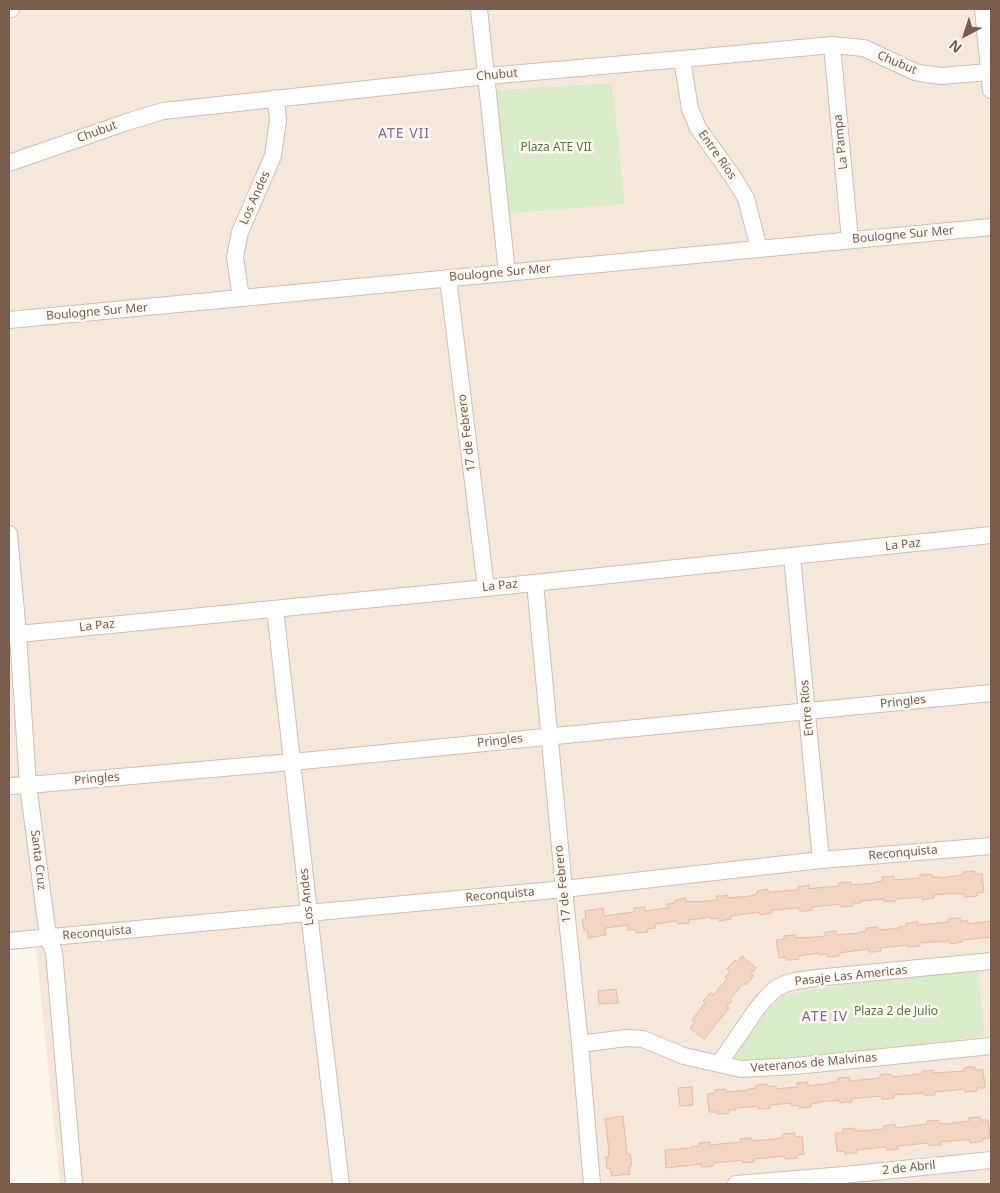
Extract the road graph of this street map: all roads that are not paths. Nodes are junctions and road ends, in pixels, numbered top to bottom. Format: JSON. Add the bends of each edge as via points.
{"nodes":[{"id":1,"x":479,"y":9,"type":"edge"},
{"id":2,"x":983,"y":9,"type":"edge"},
{"id":3,"x":832,"y":45,"type":"junction"},
{"id":4,"x":682,"y":59,"type":"junction"},
{"id":5,"x":988,"y":72,"type":"junction"},
{"id":6,"x":487,"y":76,"type":"junction"},
{"id":7,"x":991,"y":90,"type":"edge"},
{"id":8,"x":276,"y":98,"type":"junction"},
{"id":9,"x":9,"y":163,"type":"edge"},
{"id":10,"x":991,"y":226,"type":"edge"},
{"id":11,"x":850,"y":240,"type":"junction"},
{"id":12,"x":759,"y":248,"type":"junction"},
{"id":13,"x":507,"y":272,"type":"junction"},
{"id":14,"x":448,"y":278,"type":"junction"},
{"id":15,"x":241,"y":298,"type":"junction"},
{"id":16,"x":9,"y":320,"type":"edge"},
{"id":17,"x":9,"y":534,"type":"edge"},
{"id":18,"x":991,"y":536,"type":"edge"},
{"id":19,"x":792,"y":556,"type":"junction"},
{"id":20,"x":535,"y":583,"type":"junction"},
{"id":21,"x":486,"y":588,"type":"junction"},
{"id":22,"x":275,"y":609,"type":"junction"},
{"id":23,"x":14,"y":634,"type":"edge"},
{"id":24,"x":991,"y":693,"type":"edge"},
{"id":25,"x":808,"y":712,"type":"junction"},
{"id":26,"x":549,"y":737,"type":"junction"},
{"id":27,"x":292,"y":762,"type":"junction"},
{"id":28,"x":28,"y":785,"type":"junction"},
{"id":29,"x":9,"y":786,"type":"edge"},
{"id":30,"x":991,"y":846,"type":"edge"},
{"id":31,"x":821,"y":860,"type":"junction"},
{"id":32,"x":564,"y":889,"type":"junction"},
{"id":33,"x":309,"y":913,"type":"junction"},
{"id":34,"x":48,"y":937,"type":"junction"},
{"id":35,"x":9,"y":941,"type":"edge"},
{"id":36,"x":991,"y":961,"type":"edge"},
{"id":37,"x":580,"y":1044,"type":"junction"},
{"id":38,"x":991,"y":1046,"type":"edge"},
{"id":39,"x":719,"y":1064,"type":"junction"},
{"id":40,"x":991,"y":1160,"type":"edge"},
{"id":41,"x":845,"y":1180,"type":"edge"},
{"id":42,"x":74,"y":1184,"type":"edge"},
{"id":43,"x":341,"y":1184,"type":"edge"},
{"id":44,"x":592,"y":1184,"type":"edge"},
{"id":45,"x":736,"y":1184,"type":"edge"}],
"edges":[{"from":1,"to":6,"type":"street"},
{"from":2,"to":5,"type":"street"},
{"from":3,"to":4,"type":"street","name":"Chubut"},
{"from":3,"to":5,"type":"street","name":"Chubut","via":[[864,48],[914,72],[942,76]]},
{"from":3,"to":11,"type":"street","name":"La Pampa"},
{"from":4,"to":6,"type":"street","name":"Chubut"},
{"from":4,"to":12,"type":"street","name":"Entre Ríos","via":[[690,109],[698,128],[746,198]]},
{"from":5,"to":7,"type":"street"},
{"from":6,"to":8,"type":"street","name":"Chubut"},
{"from":6,"to":13,"type":"street"},
{"from":8,"to":9,"type":"street","name":"Chubut","via":[[163,111]]},
{"from":8,"to":15,"type":"street","name":"Los Andes","via":[[278,120],[273,156],[240,232],[235,258]]},
{"from":10,"to":11,"type":"street","name":"Boulogne Sur Mer"},
{"from":11,"to":12,"type":"street","name":"Boulogne Sur Mer"},
{"from":12,"to":13,"type":"street","name":"Boulogne Sur Mer"},
{"from":13,"to":14,"type":"street","name":"Boulogne Sur Mer"},
{"from":14,"to":15,"type":"street","name":"Boulogne Sur Mer"},
{"from":14,"to":21,"type":"street","name":"17 de Febrero"},
{"from":15,"to":16,"type":"street","name":"Boulogne Sur Mer"},
{"from":17,"to":23,"type":"street","name":"Santa Cruz"},
{"from":18,"to":19,"type":"street","name":"La Paz"},
{"from":19,"to":20,"type":"street","name":"La Paz"},
{"from":19,"to":25,"type":"street","name":"Entre Ríos"},
{"from":20,"to":21,"type":"street","name":"La Paz"},
{"from":20,"to":26,"type":"street","name":"17 de Febrero"},
{"from":21,"to":22,"type":"street","name":"La Paz"},
{"from":22,"to":23,"type":"street","name":"La Paz"},
{"from":22,"to":27,"type":"street","name":"Los Andes"},
{"from":23,"to":28,"type":"street","name":"Santa Cruz"},
{"from":24,"to":25,"type":"street","name":"Pringles"},
{"from":25,"to":26,"type":"street","name":"Pringles"},
{"from":25,"to":31,"type":"street","name":"Entre Ríos"},
{"from":26,"to":27,"type":"street","name":"Pringles"},
{"from":26,"to":32,"type":"street","name":"17 de Febrero"},
{"from":27,"to":28,"type":"street","name":"Pringles"},
{"from":27,"to":33,"type":"street","name":"Los Andes"},
{"from":28,"to":29,"type":"street","name":"Pringles"},
{"from":28,"to":34,"type":"street","name":"Santa Cruz"},
{"from":30,"to":31,"type":"street","name":"Reconquista"},
{"from":31,"to":32,"type":"street","name":"Reconquista"},
{"from":32,"to":33,"type":"street","name":"Reconquista"},
{"from":32,"to":37,"type":"street","name":"17 de Febrero"},
{"from":33,"to":34,"type":"street","name":"Reconquista"},
{"from":33,"to":43,"type":"street","name":"Los Andes"},
{"from":34,"to":35,"type":"street","name":"Reconquista"},
{"from":34,"to":42,"type":"street","name":"Santa Cruz","via":[[54,952]]},
{"from":36,"to":39,"type":"street","name":"Pasaje Las Americas","via":[[784,984],[764,999]]},
{"from":37,"to":39,"type":"street","name":"Veteranos de Malvinas","via":[[642,1039],[684,1056]]},
{"from":37,"to":44,"type":"street","name":"17 de Febrero"},
{"from":38,"to":39,"type":"street","name":"Veteranos de Malvinas","via":[[741,1069]]},
{"from":40,"to":41,"type":"street","name":"2 de Abril"},
{"from":41,"to":45,"type":"street","name":"2 de Abril"}]}
